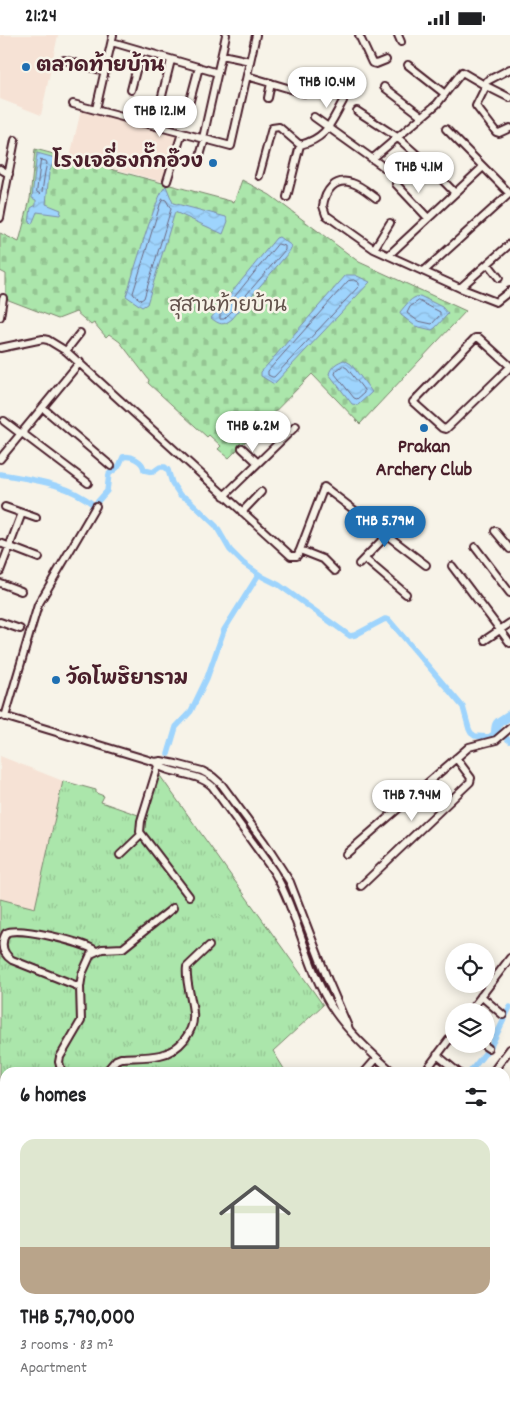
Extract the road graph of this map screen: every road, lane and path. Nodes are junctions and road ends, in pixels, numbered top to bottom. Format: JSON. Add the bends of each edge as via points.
{"nodes":[{"id":1,"x":226,"y":35,"type":"edge"},
{"id":2,"x":256,"y":35,"type":"edge"},
{"id":3,"x":359,"y":35,"type":"edge"},
{"id":4,"x":398,"y":35,"type":"edge"},
{"id":5,"x":112,"y":39,"type":"edge"},
{"id":6,"x":401,"y":42,"type":"dead end"},
{"id":7,"x":141,"y":51,"type":"junction"},
{"id":8,"x":222,"y":55,"type":"junction"},
{"id":9,"x":64,"y":60,"type":"dead end"},
{"id":10,"x":171,"y":60,"type":"junction"},
{"id":11,"x":386,"y":60,"type":"dead end"},
{"id":12,"x":250,"y":61,"type":"junction"},
{"id":13,"x":408,"y":65,"type":"dead end"},
{"id":14,"x":198,"y":67,"type":"junction"},
{"id":15,"x":510,"y":69,"type":"edge"},
{"id":16,"x":104,"y":71,"type":"junction"},
{"id":17,"x":218,"y":73,"type":"junction"},
{"id":18,"x":247,"y":76,"type":"junction"},
{"id":19,"x":271,"y":83,"type":"junction"},
{"id":20,"x":485,"y":85,"type":"junction"},
{"id":21,"x":384,"y":87,"type":"dead end"},
{"id":22,"x":131,"y":91,"type":"dead end"},
{"id":23,"x":304,"y":93,"type":"dead end"},
{"id":24,"x":445,"y":94,"type":"junction"},
{"id":25,"x":268,"y":98,"type":"dead end"},
{"id":26,"x":510,"y":98,"type":"edge"},
{"id":27,"x":161,"y":100,"type":"dead end"},
{"id":28,"x":343,"y":101,"type":"dead end"},
{"id":29,"x":73,"y":104,"type":"dead end"},
{"id":30,"x":188,"y":108,"type":"dead end"},
{"id":31,"x":96,"y":109,"type":"junction"},
{"id":32,"x":357,"y":111,"type":"dead end"},
{"id":33,"x":422,"y":116,"type":"junction"},
{"id":34,"x":314,"y":117,"type":"dead end"},
{"id":35,"x":329,"y":127,"type":"junction"},
{"id":36,"x":510,"y":128,"type":"edge"},
{"id":37,"x":446,"y":129,"type":"dead end"},
{"id":38,"x":182,"y":133,"type":"junction"},
{"id":39,"x":397,"y":137,"type":"junction"},
{"id":40,"x":204,"y":139,"type":"junction"},
{"id":41,"x":15,"y":140,"type":"dead end"},
{"id":42,"x":300,"y":145,"type":"junction"},
{"id":43,"x":200,"y":159,"type":"dead end"},
{"id":44,"x":372,"y":159,"type":"junction"},
{"id":45,"x":484,"y":167,"type":"junction"},
{"id":46,"x":0,"y":169,"type":"edge"},
{"id":47,"x":9,"y":174,"type":"junction"},
{"id":48,"x":395,"y":175,"type":"dead end"},
{"id":49,"x":259,"y":176,"type":"dead end"},
{"id":50,"x":167,"y":181,"type":"dead end"},
{"id":51,"x":396,"y":184,"type":"dead end"},
{"id":52,"x":455,"y":193,"type":"junction"},
{"id":53,"x":510,"y":194,"type":"edge"},
{"id":54,"x":287,"y":197,"type":"dead end"},
{"id":55,"x":376,"y":198,"type":"dead end"},
{"id":56,"x":0,"y":212,"type":"edge"},
{"id":57,"x":0,"y":218,"type":"edge"},
{"id":58,"x":428,"y":218,"type":"junction"},
{"id":59,"x":390,"y":223,"type":"dead end"},
{"id":60,"x":510,"y":244,"type":"edge"},
{"id":61,"x":374,"y":249,"type":"junction"},
{"id":62,"x":389,"y":255,"type":"junction"},
{"id":63,"x":488,"y":264,"type":"junction"},
{"id":64,"x":424,"y":271,"type":"junction"},
{"id":65,"x":499,"y":278,"type":"dead end"},
{"id":66,"x":460,"y":289,"type":"junction"},
{"id":67,"x":510,"y":291,"type":"edge"},
{"id":68,"x":3,"y":298,"type":"dead end"},
{"id":69,"x":0,"y":316,"type":"edge"},
{"id":70,"x":80,"y":333,"type":"dead end"},
{"id":71,"x":0,"y":348,"type":"edge"},
{"id":72,"x":66,"y":351,"type":"junction"},
{"id":73,"x":80,"y":362,"type":"junction"},
{"id":74,"x":510,"y":366,"type":"edge"},
{"id":75,"x":44,"y":408,"type":"junction"},
{"id":76,"x":4,"y":421,"type":"dead end"},
{"id":77,"x":296,"y":425,"type":"dead end"},
{"id":78,"x":22,"y":433,"type":"junction"},
{"id":79,"x":242,"y":448,"type":"dead end"},
{"id":80,"x":0,"y":459,"type":"edge"},
{"id":81,"x":258,"y":463,"type":"junction"},
{"id":82,"x":111,"y":466,"type":"dead end"},
{"id":83,"x":88,"y":483,"type":"dead end"},
{"id":84,"x":261,"y":492,"type":"dead end"},
{"id":85,"x":224,"y":496,"type":"junction"},
{"id":86,"x":96,"y":506,"type":"dead end"},
{"id":87,"x":5,"y":507,"type":"dead end"},
{"id":88,"x":242,"y":512,"type":"junction"},
{"id":89,"x":22,"y":513,"type":"junction"},
{"id":90,"x":36,"y":518,"type":"dead end"},
{"id":91,"x":494,"y":531,"type":"dead end"},
{"id":92,"x":386,"y":536,"type":"junction"},
{"id":93,"x":0,"y":543,"type":"edge"},
{"id":94,"x":10,"y":546,"type":"junction"},
{"id":95,"x":475,"y":547,"type":"dead end"},
{"id":96,"x":510,"y":549,"type":"edge"},
{"id":97,"x":300,"y":550,"type":"junction"},
{"id":98,"x":39,"y":558,"type":"dead end"},
{"id":99,"x":426,"y":565,"type":"dead end"},
{"id":100,"x":452,"y":566,"type":"dead end"},
{"id":101,"x":0,"y":571,"type":"edge"},
{"id":102,"x":335,"y":571,"type":"dead end"},
{"id":103,"x":0,"y":583,"type":"edge"},
{"id":104,"x":21,"y":591,"type":"dead end"},
{"id":105,"x":510,"y":593,"type":"edge"},
{"id":106,"x":406,"y":594,"type":"dead end"},
{"id":107,"x":0,"y":622,"type":"edge"},
{"id":108,"x":510,"y":623,"type":"edge"},
{"id":109,"x":20,"y":629,"type":"dead end"},
{"id":110,"x":500,"y":630,"type":"junction"},
{"id":111,"x":485,"y":641,"type":"dead end"},
{"id":112,"x":510,"y":643,"type":"edge"},
{"id":113,"x":2,"y":716,"type":"edge"},
{"id":114,"x":510,"y":728,"type":"edge"},
{"id":115,"x":456,"y":758,"type":"junction"},
{"id":116,"x":157,"y":764,"type":"junction"},
{"id":117,"x":141,"y":835,"type":"junction"},
{"id":118,"x":346,"y":854,"type":"dead end"},
{"id":119,"x":120,"y":855,"type":"dead end"},
{"id":120,"x":361,"y":886,"type":"dead end"},
{"id":121,"x":189,"y":896,"type":"dead end"},
{"id":122,"x":173,"y":909,"type":"dead end"},
{"id":123,"x":209,"y":946,"type":"dead end"},
{"id":124,"x":96,"y":951,"type":"junction"},
{"id":125,"x":508,"y":963,"type":"edge"},
{"id":126,"x":80,"y":987,"type":"junction"},
{"id":127,"x":481,"y":997,"type":"junction"},
{"id":128,"x":476,"y":1003,"type":"edge"},
{"id":129,"x":503,"y":1015,"type":"dead end"},
{"id":130,"x":445,"y":1045,"type":"edge"},
{"id":131,"x":510,"y":1049,"type":"edge"},
{"id":132,"x":437,"y":1055,"type":"junction"},
{"id":133,"x":377,"y":1058,"type":"junction"},
{"id":134,"x":60,"y":1067,"type":"edge"},
{"id":135,"x":110,"y":1067,"type":"edge"},
{"id":136,"x":369,"y":1067,"type":"edge"},
{"id":137,"x":387,"y":1067,"type":"edge"},
{"id":138,"x":428,"y":1067,"type":"edge"},
{"id":139,"x":452,"y":1067,"type":"edge"},
{"id":140,"x":496,"y":1067,"type":"edge"}],
"edges":[{"from":1,"to":8,"type":"street"},
{"from":2,"to":12,"type":"street"},
{"from":3,"to":11,"type":"street","via":[[372,63],[376,65]]},
{"from":4,"to":6,"type":"street"},
{"from":5,"to":7,"type":"street"},
{"from":5,"to":16,"type":"street"},
{"from":7,"to":10,"type":"street"},
{"from":7,"to":22,"type":"street"},
{"from":8,"to":12,"type":"street"},
{"from":8,"to":17,"type":"street"},
{"from":9,"to":16,"type":"street"},
{"from":10,"to":14,"type":"street"},
{"from":10,"to":27,"type":"street"},
{"from":12,"to":18,"type":"street"},
{"from":13,"to":24,"type":"street"},
{"from":14,"to":17,"type":"street"},
{"from":14,"to":30,"type":"street"},
{"from":15,"to":20,"type":"street"},
{"from":16,"to":31,"type":"street"},
{"from":17,"to":40,"type":"street"},
{"from":18,"to":19,"type":"street"},
{"from":18,"to":40,"type":"street","via":[[231,146]]},
{"from":19,"to":23,"type":"street"},
{"from":19,"to":25,"type":"street"},
{"from":20,"to":24,"type":"street","via":[[462,72]]},
{"from":20,"to":26,"type":"street"},
{"from":20,"to":36,"type":"street","via":[[477,108],[496,132]]},
{"from":21,"to":33,"type":"street"},
{"from":24,"to":33,"type":"street"},
{"from":28,"to":35,"type":"street"},
{"from":29,"to":31,"type":"street"},
{"from":31,"to":38,"type":"street"},
{"from":32,"to":39,"type":"street"},
{"from":33,"to":39,"type":"street"},
{"from":34,"to":35,"type":"street"},
{"from":35,"to":42,"type":"street","via":[[320,137]]},
{"from":35,"to":44,"type":"street"},
{"from":37,"to":45,"type":"street"},
{"from":38,"to":40,"type":"street"},
{"from":38,"to":50,"type":"street"},
{"from":39,"to":44,"type":"street"},
{"from":39,"to":52,"type":"street"},
{"from":40,"to":43,"type":"street"},
{"from":41,"to":47,"type":"street"},
{"from":42,"to":49,"type":"street","via":[[279,127],[272,128]]},
{"from":42,"to":54,"type":"street"},
{"from":44,"to":48,"type":"street"},
{"from":45,"to":52,"type":"street"},
{"from":45,"to":53,"type":"street"},
{"from":46,"to":47,"type":"street"},
{"from":47,"to":56,"type":"street"},
{"from":51,"to":58,"type":"street"},
{"from":52,"to":58,"type":"street"},
{"from":53,"to":64,"type":"street"},
{"from":55,"to":61,"type":"street","via":[[354,183],[340,183],[328,189],[323,207],[326,215]]},
{"from":56,"to":57,"type":"street"},
{"from":58,"to":62,"type":"street"},
{"from":59,"to":61,"type":"street"},
{"from":60,"to":63,"type":"street"},
{"from":61,"to":62,"type":"street"},
{"from":62,"to":64,"type":"street"},
{"from":63,"to":65,"type":"street"},
{"from":63,"to":66,"type":"street"},
{"from":64,"to":66,"type":"street"},
{"from":66,"to":67,"type":"street","via":[[496,302]]},
{"from":68,"to":69,"type":"street"},
{"from":70,"to":72,"type":"street"},
{"from":71,"to":72,"type":"street","via":[[43,339]]},
{"from":72,"to":73,"type":"street"},
{"from":73,"to":75,"type":"street"},
{"from":73,"to":85,"type":"street"},
{"from":74,"to":74,"type":"street","via":[[446,429],[413,402],[475,338]]},
{"from":75,"to":78,"type":"street"},
{"from":75,"to":82,"type":"street"},
{"from":76,"to":78,"type":"street"},
{"from":77,"to":81,"type":"street"},
{"from":78,"to":80,"type":"street"},
{"from":78,"to":83,"type":"street"},
{"from":79,"to":81,"type":"street"},
{"from":81,"to":85,"type":"street"},
{"from":84,"to":88,"type":"street"},
{"from":85,"to":88,"type":"street"},
{"from":86,"to":113,"type":"street","via":[[38,605]]},
{"from":87,"to":89,"type":"street"},
{"from":88,"to":97,"type":"street","via":[[288,555],[297,556]]},
{"from":89,"to":90,"type":"street"},
{"from":89,"to":94,"type":"street"},
{"from":91,"to":96,"type":"street"},
{"from":92,"to":97,"type":"street","via":[[324,487]]},
{"from":92,"to":99,"type":"street"},
{"from":92,"to":106,"type":"street","via":[[362,562]]},
{"from":93,"to":94,"type":"street"},
{"from":94,"to":98,"type":"street"},
{"from":94,"to":101,"type":"street"},
{"from":95,"to":105,"type":"street"},
{"from":97,"to":102,"type":"street","via":[[323,559]]},
{"from":100,"to":110,"type":"street"},
{"from":103,"to":104,"type":"street"},
{"from":107,"to":109,"type":"street"},
{"from":108,"to":110,"type":"street"},
{"from":110,"to":111,"type":"street"},
{"from":110,"to":112,"type":"street"},
{"from":113,"to":116,"type":"street"},
{"from":114,"to":115,"type":"street","via":[[496,740],[471,745]]},
{"from":115,"to":118,"type":"street"},
{"from":115,"to":120,"type":"street","via":[[471,778],[470,782]]},
{"from":116,"to":117,"type":"street","via":[[140,821]]},
{"from":116,"to":133,"type":"street","via":[[203,779],[212,786],[282,885],[322,989],[335,1012]]},
{"from":117,"to":119,"type":"street"},
{"from":117,"to":121,"type":"street"},
{"from":122,"to":124,"type":"street","via":[[123,948]]},
{"from":123,"to":135,"type":"street","via":[[187,967],[194,1015],[186,1038],[160,1055],[121,1058]]},
{"from":124,"to":126,"type":"street","via":[[87,962]]},
{"from":124,"to":126,"type":"street","via":[[74,941],[16,930],[6,933],[2,940],[6,956],[12,960]]},
{"from":125,"to":127,"type":"street"},
{"from":126,"to":134,"type":"street","via":[[81,1021],[60,1057]]},
{"from":127,"to":128,"type":"street"},
{"from":127,"to":129,"type":"street"},
{"from":130,"to":132,"type":"street"},
{"from":131,"to":140,"type":"street"},
{"from":132,"to":138,"type":"street"},
{"from":132,"to":139,"type":"street"},
{"from":133,"to":136,"type":"street"},
{"from":133,"to":137,"type":"street"}]}
